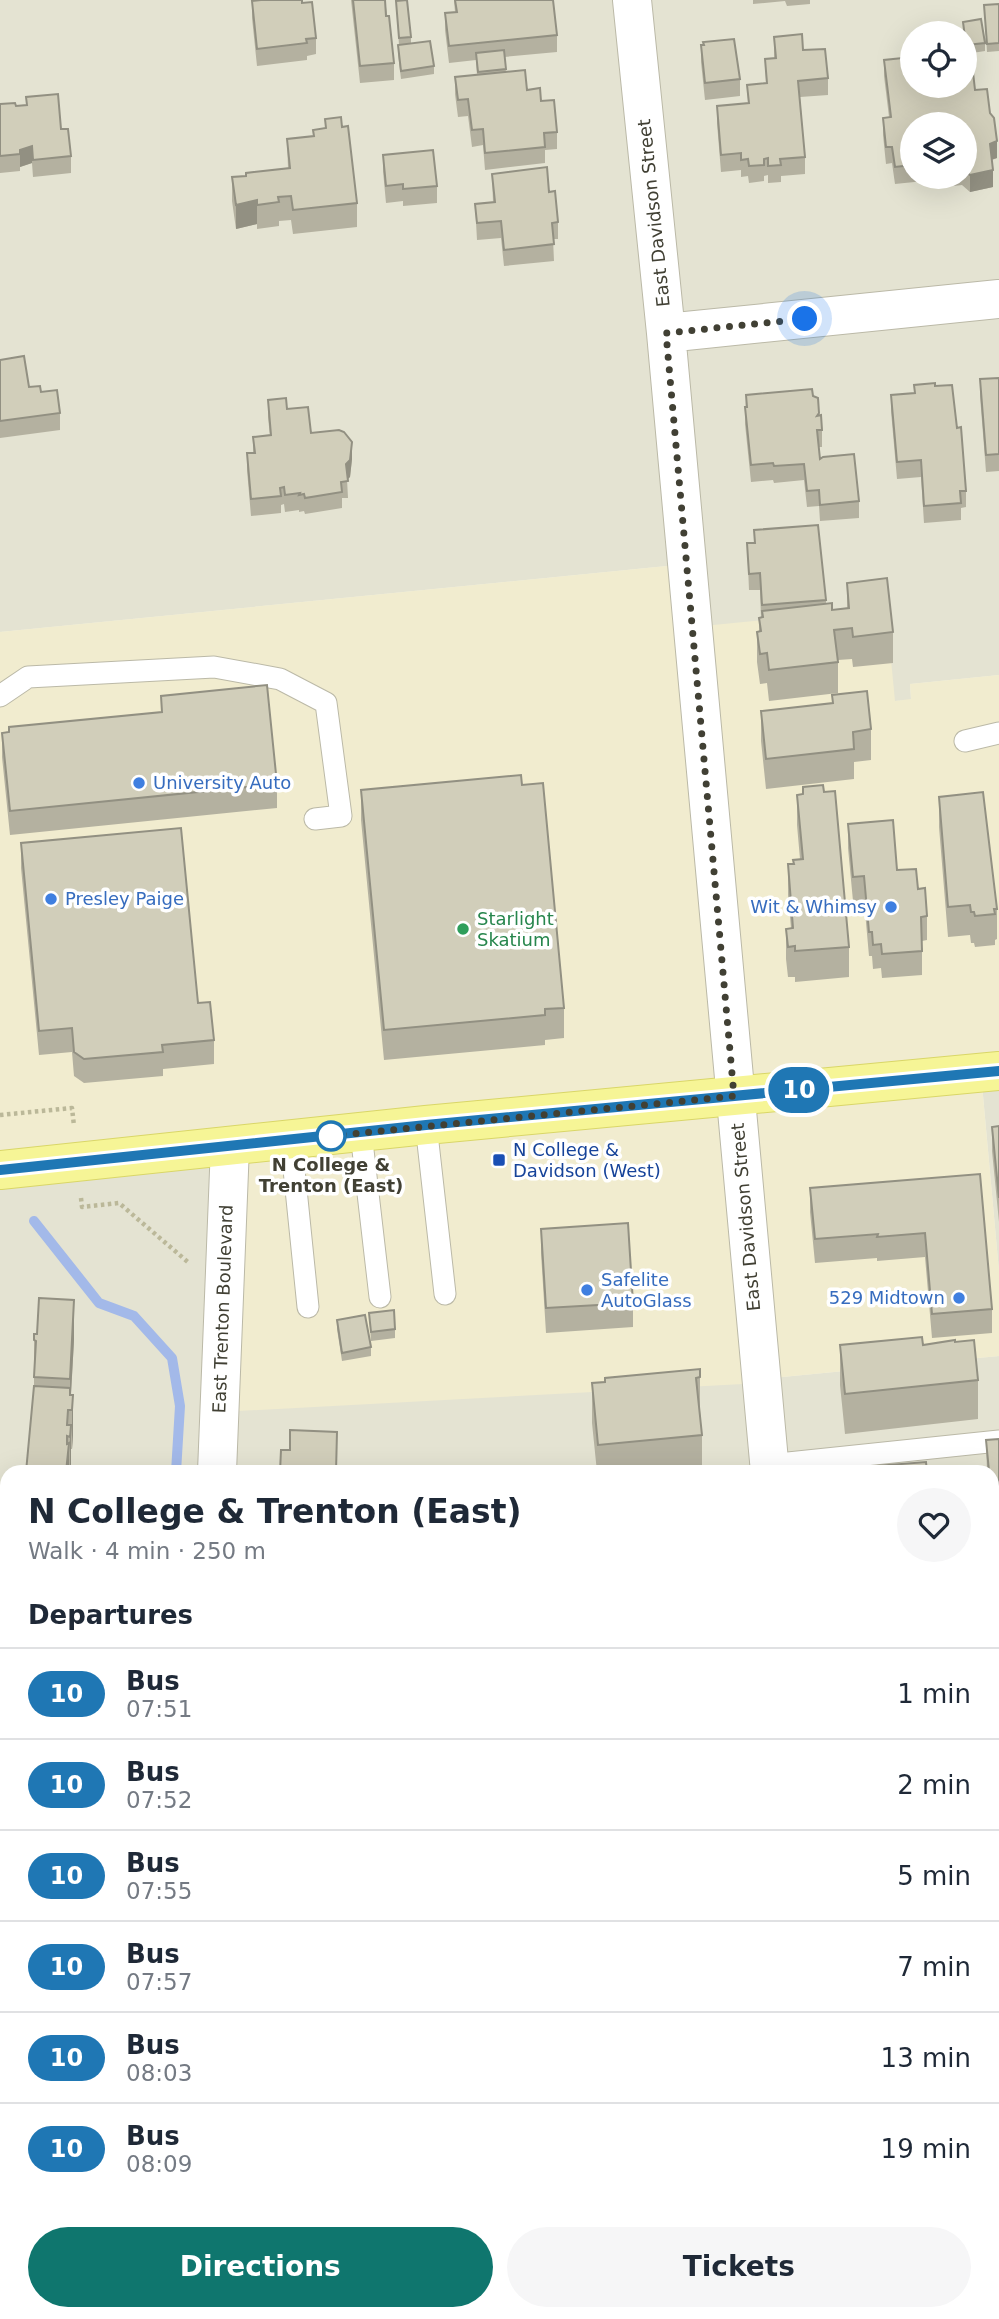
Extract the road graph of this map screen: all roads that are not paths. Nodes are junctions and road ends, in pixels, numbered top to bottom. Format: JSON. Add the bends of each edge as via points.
{"nodes":[{"id":1,"x":632,"y":0,"type":"edge"},
{"id":2,"x":999,"y":299,"type":"edge"},
{"id":3,"x":666,"y":333,"type":"junction"},
{"id":4,"x":0,"y":696,"type":"edge"},
{"id":5,"x":999,"y":733,"type":"edge"},
{"id":6,"x":965,"y":741,"type":"dead end"},
{"id":7,"x":315,"y":819,"type":"dead end"},
{"id":8,"x":999,"y":1072,"type":"edge"},
{"id":9,"x":734,"y":1096,"type":"junction"},
{"id":10,"x":426,"y":1125,"type":"junction"},
{"id":11,"x":361,"y":1133,"type":"junction"},
{"id":12,"x":291,"y":1140,"type":"junction"},
{"id":13,"x":230,"y":1146,"type":"junction"},
{"id":14,"x":0,"y":1170,"type":"edge"},
{"id":15,"x":445,"y":1294,"type":"dead end"},
{"id":16,"x":380,"y":1297,"type":"dead end"},
{"id":17,"x":308,"y":1307,"type":"dead end"},
{"id":18,"x":999,"y":1441,"type":"edge"},
{"id":19,"x":217,"y":1465,"type":"edge"},
{"id":20,"x":770,"y":1465,"type":"edge"},
{"id":21,"x":795,"y":1465,"type":"edge"}],
"edges":[{"from":1,"to":3,"type":"street","name":"East Davidson Street"},
{"from":2,"to":3,"type":"street"},
{"from":3,"to":9,"type":"street","name":"East Davidson Street"},
{"from":4,"to":7,"type":"lane","via":[[28,677],[214,667],[280,679],[326,702],[341,816]]},
{"from":5,"to":6,"type":"lane"},
{"from":8,"to":9,"type":"main road"},
{"from":9,"to":10,"type":"main road"},
{"from":9,"to":20,"type":"street","name":"East Davidson Street"},
{"from":10,"to":11,"type":"main road"},
{"from":10,"to":15,"type":"lane"},
{"from":11,"to":12,"type":"main road"},
{"from":11,"to":16,"type":"lane"},
{"from":12,"to":13,"type":"main road"},
{"from":12,"to":17,"type":"lane"},
{"from":13,"to":14,"type":"main road"},
{"from":13,"to":19,"type":"street","name":"East Trenton Boulevard"},
{"from":18,"to":21,"type":"lane"}]}
